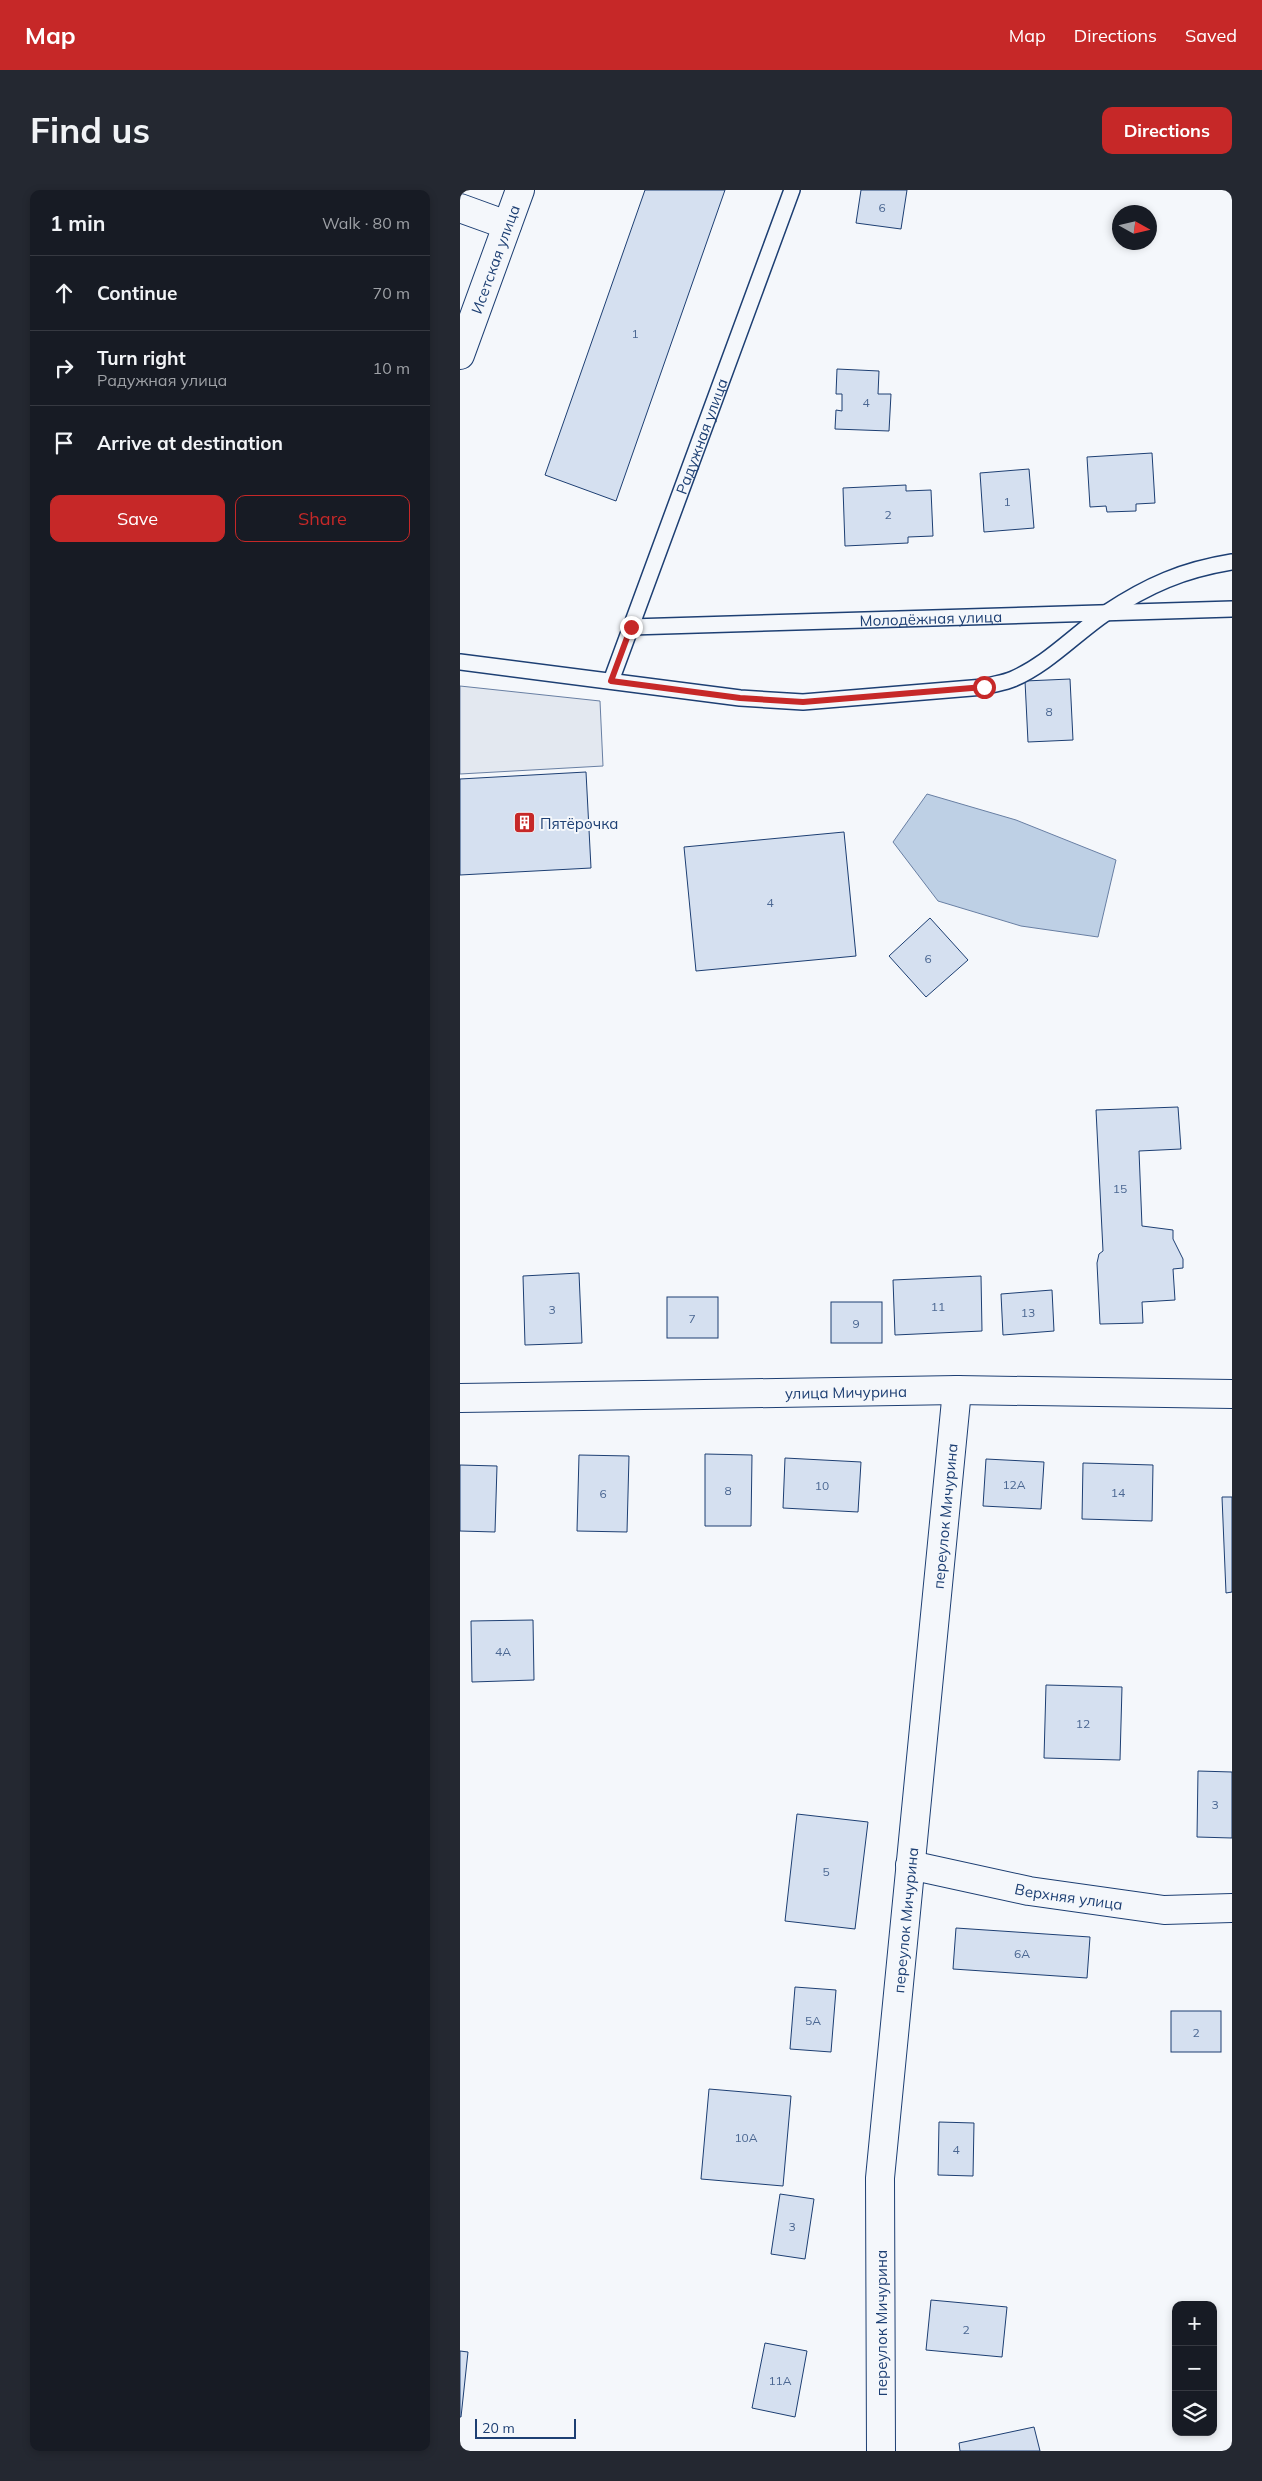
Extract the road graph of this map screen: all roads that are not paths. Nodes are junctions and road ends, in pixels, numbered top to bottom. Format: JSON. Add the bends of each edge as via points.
{"nodes":[{"id":1,"x":520,"y":190,"type":"edge"},
{"id":2,"x":792,"y":190,"type":"edge"},
{"id":3,"x":460,"y":208,"type":"edge"},
{"id":4,"x":507,"y":225,"type":"junction"},
{"id":5,"x":460,"y":355,"type":"edge"},
{"id":6,"x":1232,"y":562,"type":"edge"},
{"id":7,"x":1232,"y":609,"type":"edge"},
{"id":8,"x":1106,"y":613,"type":"junction"},
{"id":9,"x":631,"y":627,"type":"junction"},
{"id":10,"x":460,"y":662,"type":"edge"},
{"id":11,"x":611,"y":681,"type":"junction"},
{"id":12,"x":957,"y":1390,"type":"junction"},
{"id":13,"x":1232,"y":1394,"type":"edge"},
{"id":14,"x":460,"y":1398,"type":"edge"},
{"id":15,"x":910,"y":1865,"type":"junction"},
{"id":16,"x":1232,"y":1908,"type":"edge"},
{"id":17,"x":881,"y":2451,"type":"edge"}],
"edges":[{"from":1,"to":4,"type":"street","name":"Исетская улица"},
{"from":2,"to":9,"type":"lane","name":"Радужная улица"},
{"from":3,"to":4,"type":"street"},
{"from":4,"to":5,"type":"street","name":"Исетская улица"},
{"from":6,"to":8,"type":"lane","via":[[1180,574],[1149,587]]},
{"from":7,"to":8,"type":"lane","name":"Молодёжная улица"},
{"from":8,"to":9,"type":"lane","name":"Молодёжная улица"},
{"from":8,"to":11,"type":"lane","via":[[1035,667],[1012,679],[984,687],[803,702],[740,698]]},
{"from":9,"to":11,"type":"lane","name":"Радужная улица"},
{"from":10,"to":11,"type":"lane"},
{"from":12,"to":13,"type":"street","name":"улица Мичурина"},
{"from":12,"to":14,"type":"street","name":"улица Мичурина"},
{"from":12,"to":15,"type":"street","name":"переулок Мичурина"},
{"from":15,"to":16,"type":"street","name":"Верхняя улица","via":[[1029,1891],[1164,1910]]},
{"from":15,"to":17,"type":"street","name":"переулок Мичурина","via":[[880,2178]]}]}
